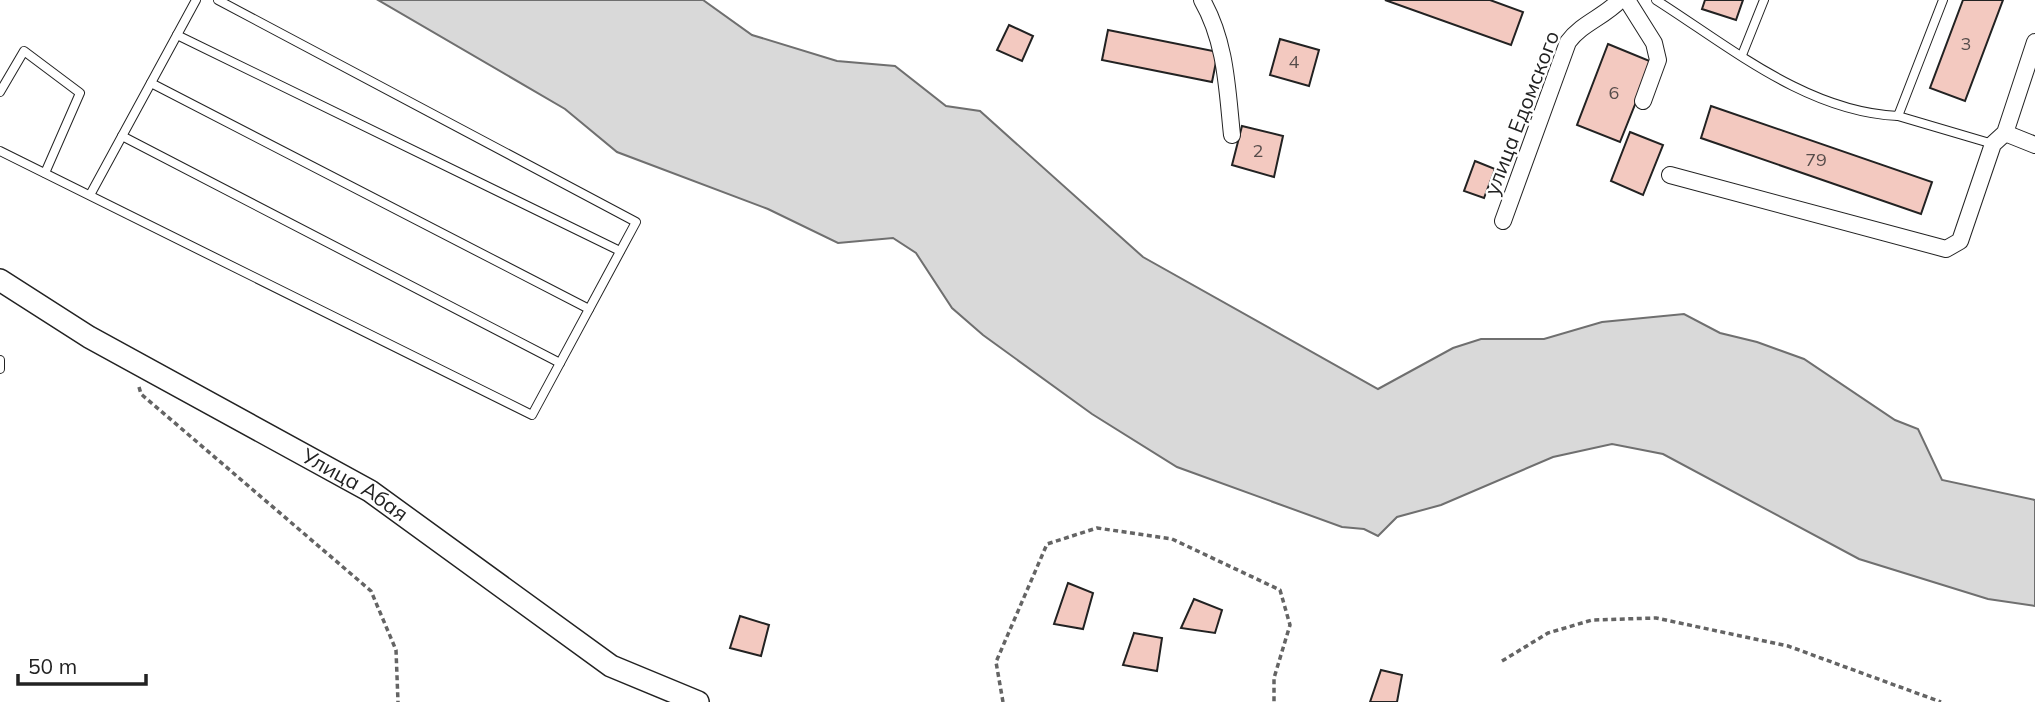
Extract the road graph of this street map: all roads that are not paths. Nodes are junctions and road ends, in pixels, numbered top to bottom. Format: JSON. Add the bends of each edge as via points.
{"nodes":[{"id":1,"x":196,"y":0,"type":"edge"},
{"id":2,"x":218,"y":0,"type":"edge"},
{"id":3,"x":1202,"y":0,"type":"edge"},
{"id":4,"x":1620,"y":0,"type":"edge"},
{"id":5,"x":1627,"y":0,"type":"edge"},
{"id":6,"x":1656,"y":0,"type":"edge"},
{"id":7,"x":1764,"y":0,"type":"edge"},
{"id":8,"x":1943,"y":0,"type":"edge"},
{"id":9,"x":177,"y":35,"type":"junction"},
{"id":10,"x":2035,"y":42,"type":"edge"},
{"id":11,"x":1742,"y":55,"type":"junction"},
{"id":12,"x":151,"y":83,"type":"junction"},
{"id":13,"x":0,"y":92,"type":"edge"},
{"id":14,"x":1643,"y":101,"type":"dead end"},
{"id":15,"x":1898,"y":116,"type":"junction"},
{"id":16,"x":2005,"y":133,"type":"junction"},
{"id":17,"x":1233,"y":135,"type":"dead end"},
{"id":18,"x":122,"y":136,"type":"junction"},
{"id":19,"x":1993,"y":144,"type":"junction"},
{"id":20,"x":2035,"y":145,"type":"edge"},
{"id":21,"x":0,"y":150,"type":"edge"},
{"id":22,"x":45,"y":173,"type":"junction"},
{"id":23,"x":1670,"y":175,"type":"dead end"},
{"id":24,"x":90,"y":195,"type":"junction"},
{"id":25,"x":1503,"y":221,"type":"dead end"},
{"id":26,"x":620,"y":251,"type":"junction"},
{"id":27,"x":0,"y":280,"type":"edge"},
{"id":28,"x":589,"y":309,"type":"junction"},
{"id":29,"x":0,"y":360,"type":"edge"},
{"id":30,"x":560,"y":363,"type":"junction"},
{"id":31,"x":0,"y":369,"type":"edge"},
{"id":32,"x":698,"y":702,"type":"edge"}],
"edges":[{"from":1,"to":9,"type":"lane"},
{"from":2,"to":26,"type":"lane","via":[[636,222]]},
{"from":3,"to":17,"type":"street","via":[[1223,53]]},
{"from":4,"to":25,"type":"street","name":"улица Едомского","via":[[1576,30],[1568,42]]},
{"from":5,"to":14,"type":"street","via":[[1654,43],[1658,60]]},
{"from":6,"to":11,"type":"lane"},
{"from":7,"to":11,"type":"lane"},
{"from":8,"to":15,"type":"lane"},
{"from":9,"to":12,"type":"lane"},
{"from":9,"to":26,"type":"lane"},
{"from":10,"to":16,"type":"street"},
{"from":11,"to":15,"type":"lane","via":[[1788,85],[1864,113]]},
{"from":12,"to":18,"type":"lane"},
{"from":12,"to":28,"type":"lane"},
{"from":13,"to":22,"type":"lane","via":[[24,51],[80,93]]},
{"from":15,"to":19,"type":"lane"},
{"from":16,"to":19,"type":"street"},
{"from":16,"to":20,"type":"street"},
{"from":18,"to":24,"type":"lane"},
{"from":18,"to":30,"type":"lane"},
{"from":19,"to":23,"type":"street","via":[[1960,242],[1946,249]]},
{"from":21,"to":22,"type":"lane"},
{"from":22,"to":24,"type":"lane"},
{"from":24,"to":30,"type":"lane","via":[[532,415]]},
{"from":26,"to":28,"type":"lane"},
{"from":27,"to":32,"type":"street","name":"Улица Абая","via":[[132,361],[370,491],[611,666]]},
{"from":28,"to":30,"type":"lane"},
{"from":29,"to":31,"type":"lane"}]}
